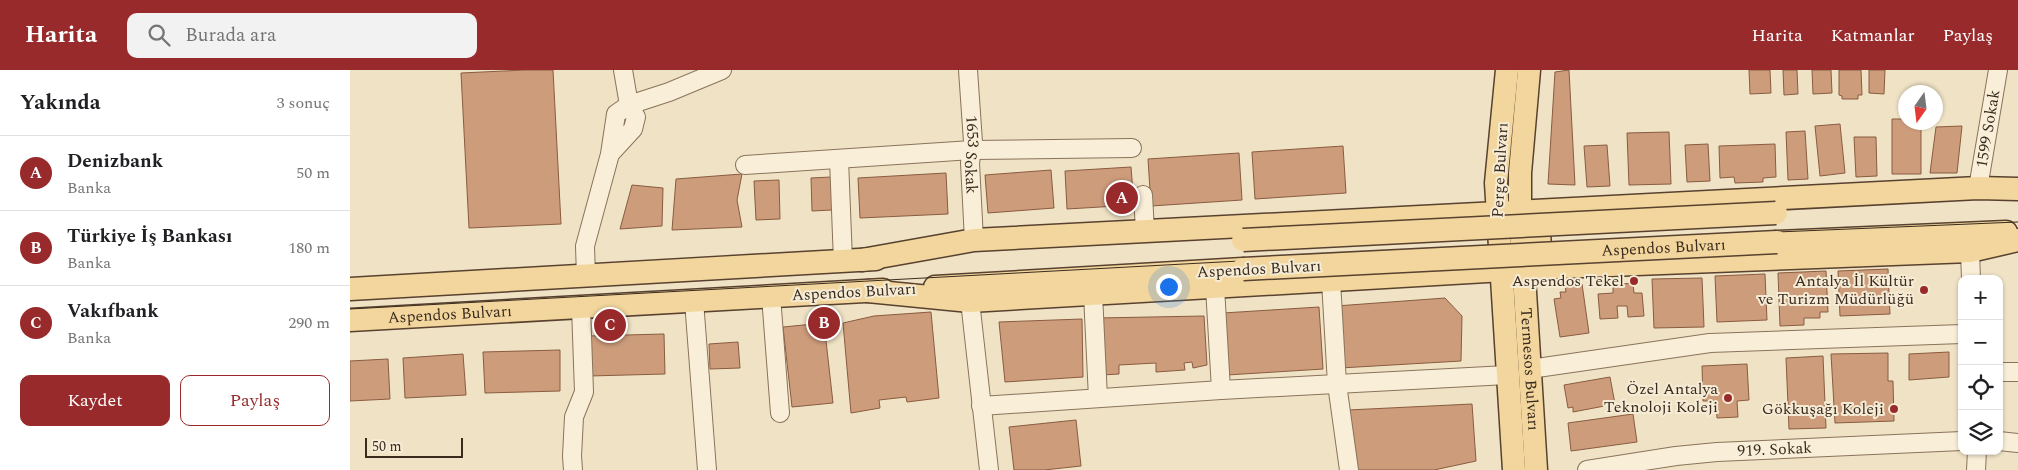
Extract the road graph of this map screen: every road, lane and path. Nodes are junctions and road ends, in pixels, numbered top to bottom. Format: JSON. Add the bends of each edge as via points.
{"nodes":[{"id":1,"x":623,"y":70,"type":"edge"},
{"id":2,"x":722,"y":70,"type":"edge"},
{"id":3,"x":968,"y":70,"type":"edge"},
{"id":4,"x":1507,"y":70,"type":"edge"},
{"id":5,"x":1529,"y":70,"type":"edge"},
{"id":6,"x":1998,"y":70,"type":"edge"},
{"id":7,"x":629,"y":105,"type":"junction"},
{"id":8,"x":1132,"y":148,"type":"dead end"},
{"id":9,"x":972,"y":150,"type":"junction"},
{"id":10,"x":839,"y":159,"type":"junction"},
{"id":11,"x":745,"y":166,"type":"dead end"},
{"id":12,"x":1978,"y":188,"type":"junction"},
{"id":13,"x":2018,"y":189,"type":"edge"},
{"id":14,"x":1143,"y":195,"type":"dead end"},
{"id":15,"x":2018,"y":202,"type":"edge"},
{"id":16,"x":1559,"y":209,"type":"junction"},
{"id":17,"x":1520,"y":211,"type":"junction"},
{"id":18,"x":1497,"y":212,"type":"junction"},
{"id":19,"x":1460,"y":214,"type":"junction"},
{"id":20,"x":1145,"y":231,"type":"junction"},
{"id":21,"x":2018,"y":232,"type":"edge"},
{"id":22,"x":974,"y":240,"type":"junction"},
{"id":23,"x":2018,"y":240,"type":"edge"},
{"id":24,"x":1970,"y":251,"type":"junction"},
{"id":25,"x":852,"y":260,"type":"junction"},
{"id":26,"x":1558,"y":267,"type":"junction"},
{"id":27,"x":1524,"y":269,"type":"junction"},
{"id":28,"x":1500,"y":271,"type":"junction"},
{"id":29,"x":1468,"y":273,"type":"junction"},
{"id":30,"x":1972,"y":275,"type":"edge"},
{"id":31,"x":586,"y":276,"type":"junction"},
{"id":32,"x":1331,"y":281,"type":"junction"},
{"id":33,"x":1215,"y":287,"type":"junction"},
{"id":34,"x":350,"y":289,"type":"edge"},
{"id":35,"x":868,"y":291,"type":"junction"},
{"id":36,"x":1093,"y":294,"type":"junction"},
{"id":37,"x":771,"y":296,"type":"junction"},
{"id":38,"x":694,"y":301,"type":"junction"},
{"id":39,"x":970,"y":301,"type":"junction"},
{"id":40,"x":581,"y":307,"type":"junction"},
{"id":41,"x":350,"y":320,"type":"edge"},
{"id":42,"x":1958,"y":334,"type":"edge"},
{"id":43,"x":1530,"y":369,"type":"junction"},
{"id":44,"x":2003,"y":372,"type":"edge"},
{"id":45,"x":2018,"y":372,"type":"edge"},
{"id":46,"x":1507,"y":376,"type":"junction"},
{"id":47,"x":1337,"y":384,"type":"junction"},
{"id":48,"x":1221,"y":390,"type":"junction"},
{"id":49,"x":1098,"y":398,"type":"junction"},
{"id":50,"x":981,"y":406,"type":"junction"},
{"id":51,"x":780,"y":413,"type":"dead end"},
{"id":52,"x":1958,"y":441,"type":"edge"},
{"id":53,"x":2003,"y":441,"type":"edge"},
{"id":54,"x":2018,"y":443,"type":"edge"},
{"id":55,"x":1977,"y":455,"type":"edge"},
{"id":56,"x":574,"y":470,"type":"edge"},
{"id":57,"x":708,"y":470,"type":"edge"},
{"id":58,"x":989,"y":470,"type":"edge"},
{"id":59,"x":1350,"y":470,"type":"edge"},
{"id":60,"x":1514,"y":470,"type":"edge"},
{"id":61,"x":1536,"y":470,"type":"edge"},
{"id":62,"x":1587,"y":470,"type":"edge"},
{"id":63,"x":1976,"y":470,"type":"edge"}],
"edges":[{"from":1,"to":7,"type":"street"},
{"from":2,"to":7,"type":"street"},
{"from":3,"to":9,"type":"street","name":"1653 Sokak"},
{"from":4,"to":18,"type":"main road","name":"Perge Bulvarı","via":[[1496,183]]},
{"from":5,"to":17,"type":"main road","name":"Perge Bulvarı"},
{"from":6,"to":12,"type":"street","name":"1599 Sokak"},
{"from":7,"to":31,"type":"street","via":[[636,117],[633,129],[610,154],[585,246]]},
{"from":8,"to":9,"type":"street"},
{"from":9,"to":10,"type":"street"},
{"from":9,"to":22,"type":"street","name":"1653 Sokak"},
{"from":10,"to":11,"type":"street"},
{"from":10,"to":25,"type":"street"},
{"from":12,"to":13,"type":"main road"},
{"from":12,"to":16,"type":"main road"},
{"from":14,"to":20,"type":"street"},
{"from":15,"to":25,"type":"main road","name":"Aspendos Bulvarı","bridge":true},
{"from":16,"to":17,"type":"main road"},
{"from":16,"to":26,"type":"main road","via":[[1546,214],[1539,229],[1544,260]]},
{"from":17,"to":18,"type":"main road"},
{"from":17,"to":27,"type":"main road","name":"Perge Bulvarı"},
{"from":18,"to":19,"type":"main road"},
{"from":18,"to":28,"type":"main road","name":"Perge Bulvarı"},
{"from":19,"to":20,"type":"main road"},
{"from":19,"to":29,"type":"main road","via":[[1475,219],[1484,234],[1486,249],[1481,264]]},
{"from":20,"to":22,"type":"main road"},
{"from":21,"to":35,"type":"main road","name":"Aspendos Bulvarı","bridge":true,"via":[[1243,269]]},
{"from":22,"to":25,"type":"main road"},
{"from":23,"to":24,"type":"main road"},
{"from":24,"to":26,"type":"main road"},
{"from":24,"to":30,"type":"street"},
{"from":25,"to":31,"type":"main road","name":"Aspendos Bulvarı"},
{"from":26,"to":27,"type":"main road"},
{"from":27,"to":28,"type":"main road"},
{"from":27,"to":43,"type":"main road","name":"Termesos Bulvarı"},
{"from":28,"to":29,"type":"main road"},
{"from":28,"to":46,"type":"main road","name":"Termesos Bulvarı"},
{"from":29,"to":32,"type":"main road"},
{"from":31,"to":34,"type":"main road","name":"Aspendos Bulvarı"},
{"from":32,"to":33,"type":"main road"},
{"from":32,"to":47,"type":"street"},
{"from":33,"to":36,"type":"main road"},
{"from":33,"to":48,"type":"street"},
{"from":35,"to":37,"type":"main road","name":"Aspendos Bulvarı"},
{"from":35,"to":39,"type":"main road"},
{"from":36,"to":39,"type":"main road"},
{"from":36,"to":49,"type":"street"},
{"from":37,"to":38,"type":"main road","name":"Aspendos Bulvarı"},
{"from":37,"to":51,"type":"street"},
{"from":38,"to":40,"type":"main road","name":"Aspendos Bulvarı"},
{"from":38,"to":57,"type":"street"},
{"from":39,"to":50,"type":"street"},
{"from":40,"to":41,"type":"main road","name":"Aspendos Bulvarı"},
{"from":40,"to":56,"type":"street","via":[[584,392],[574,418]]},
{"from":42,"to":43,"type":"street","via":[[1710,343]]},
{"from":43,"to":61,"type":"main road","name":"Termesos Bulvarı"},
{"from":44,"to":45,"type":"street"},
{"from":46,"to":47,"type":"street"},
{"from":46,"to":60,"type":"main road","name":"Termesos Bulvarı"},
{"from":47,"to":48,"type":"street"},
{"from":47,"to":59,"type":"street"},
{"from":48,"to":49,"type":"street"},
{"from":49,"to":50,"type":"street"},
{"from":50,"to":58,"type":"street"},
{"from":52,"to":62,"type":"street","name":"919. Sokak","via":[[1692,454]]},
{"from":53,"to":54,"type":"street"},
{"from":55,"to":63,"type":"street"}]}
